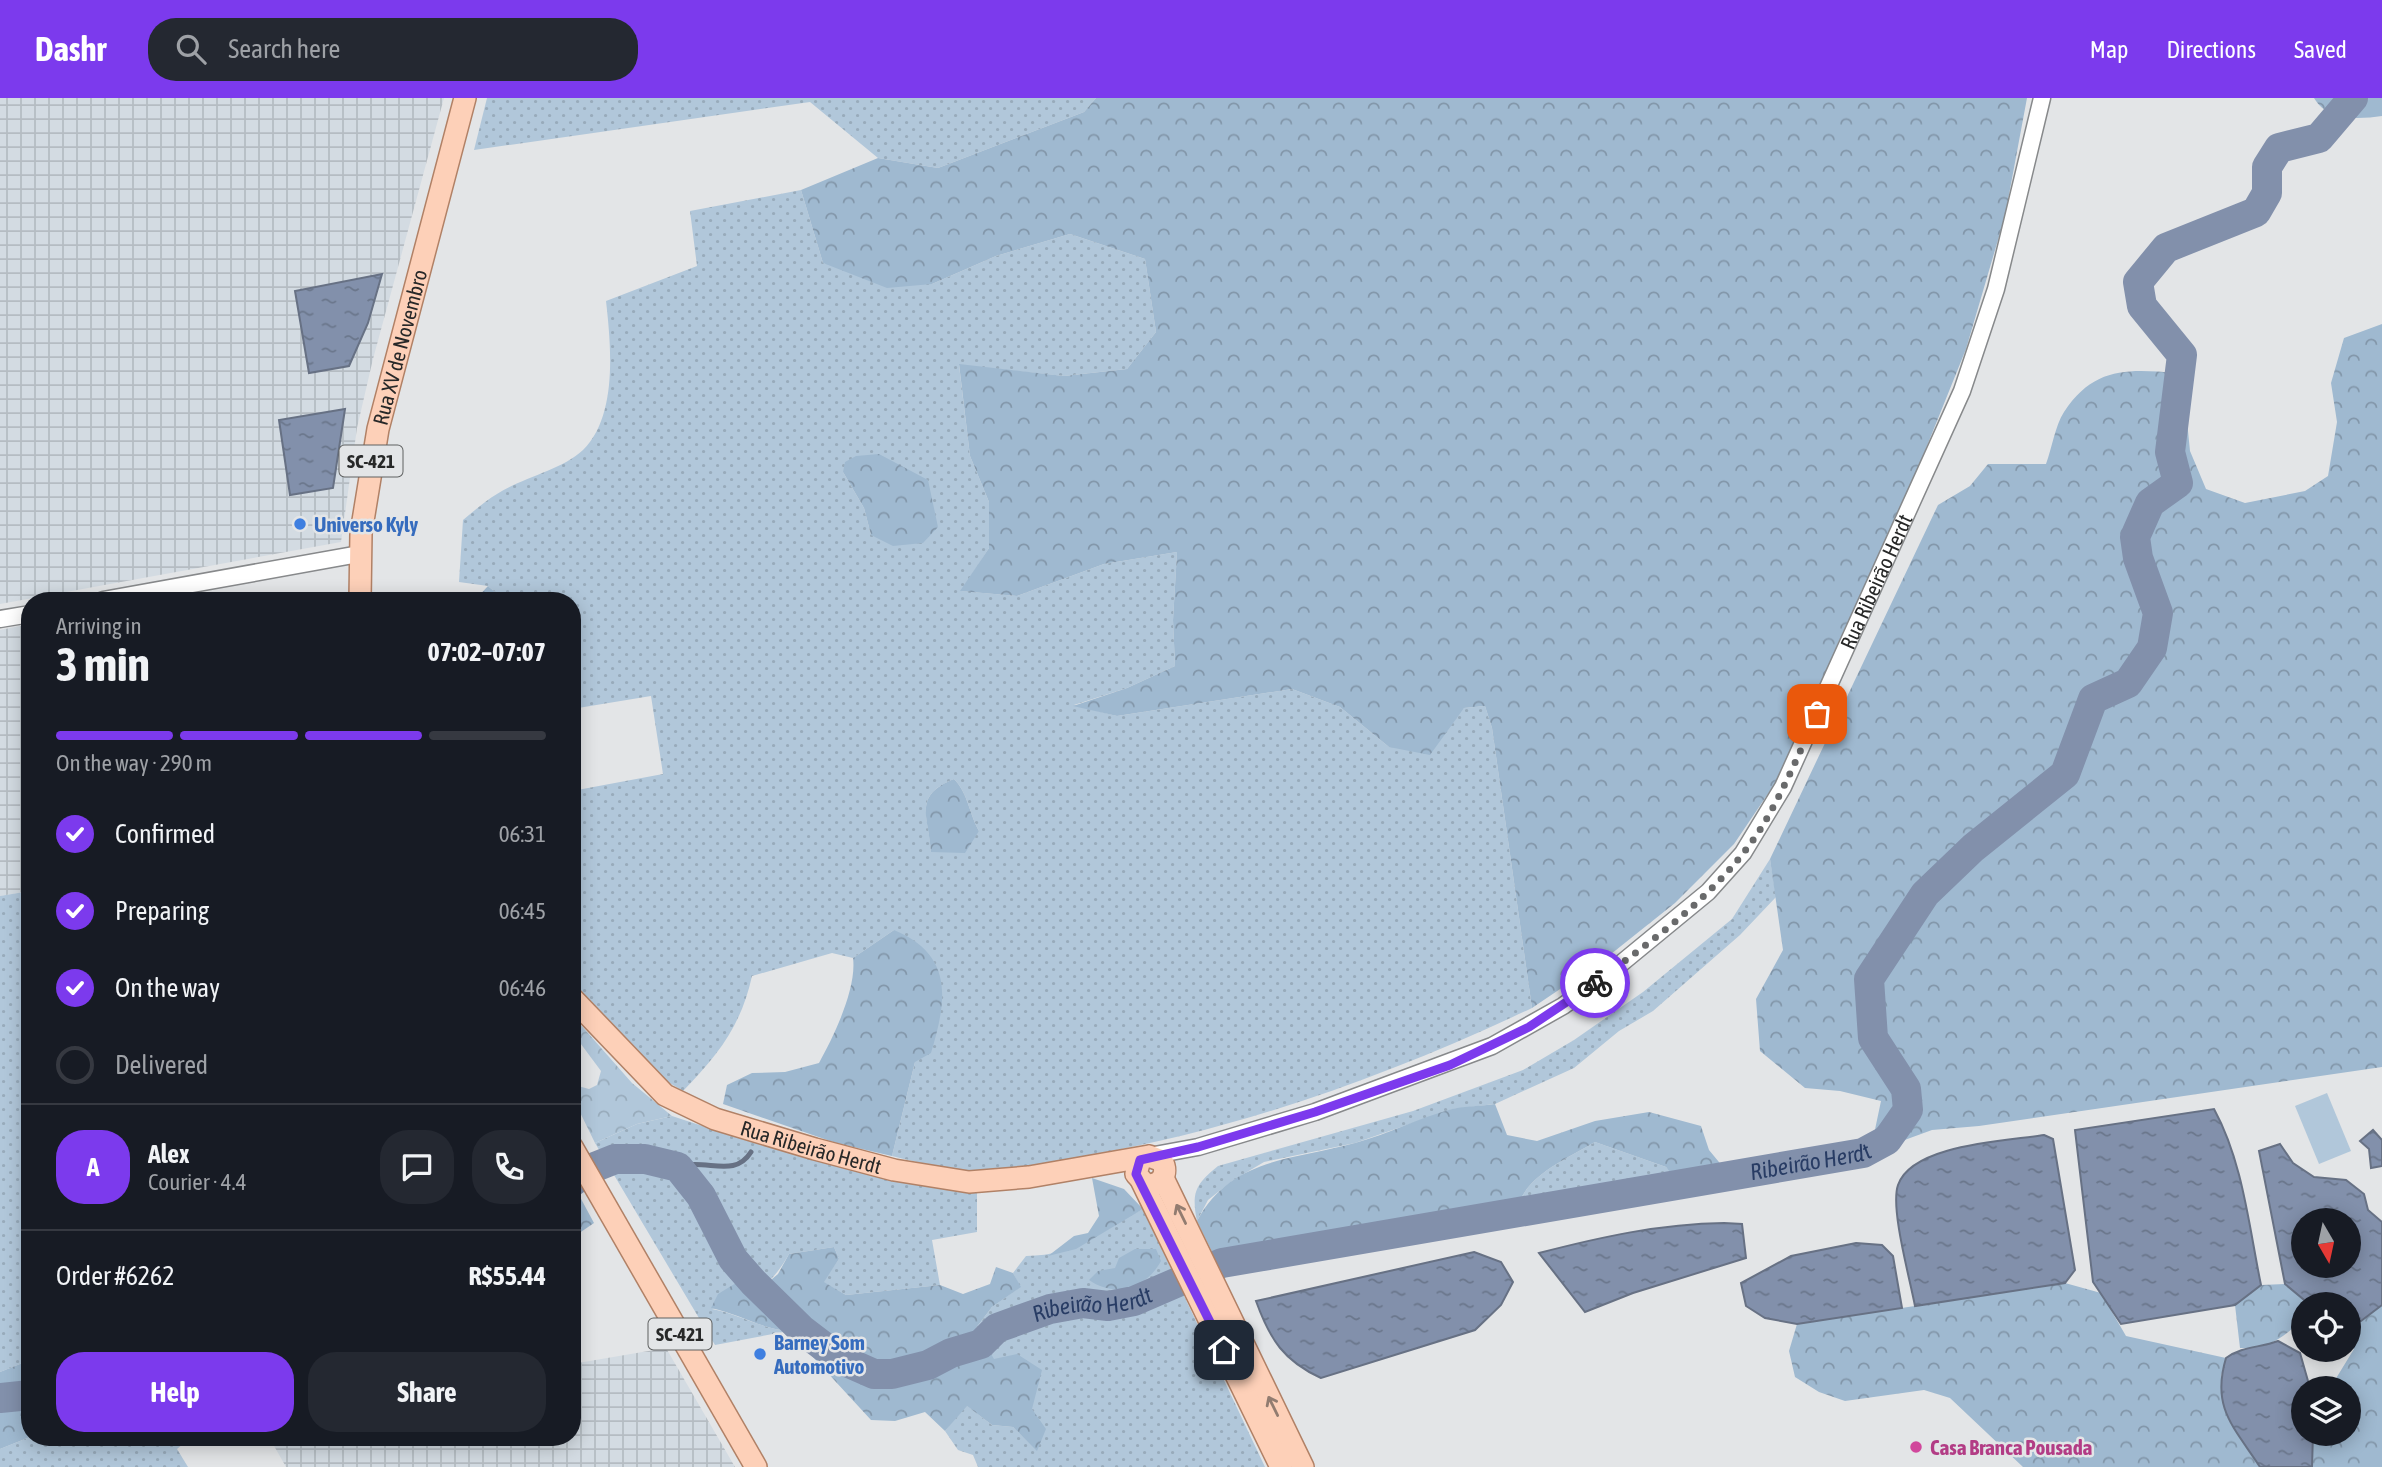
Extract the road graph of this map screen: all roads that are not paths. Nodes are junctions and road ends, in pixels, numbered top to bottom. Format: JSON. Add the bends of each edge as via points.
{"nodes":[{"id":1,"x":465,"y":98,"type":"edge"},
{"id":2,"x":2042,"y":98,"type":"edge"},
{"id":3,"x":359,"y":554,"type":"junction"},
{"id":4,"x":148,"y":592,"type":"edge"},
{"id":5,"x":360,"y":592,"type":"edge"},
{"id":6,"x":21,"y":616,"type":"edge"},
{"id":7,"x":0,"y":619,"type":"edge"},
{"id":8,"x":581,"y":1007,"type":"edge"},
{"id":9,"x":1198,"y":1147,"type":"junction"},
{"id":10,"x":1149,"y":1156,"type":"junction"},
{"id":11,"x":581,"y":1162,"type":"edge"},
{"id":12,"x":1096,"y":1167,"type":"junction"},
{"id":13,"x":1164,"y":1176,"type":"junction"},
{"id":14,"x":1140,"y":1181,"type":"junction"},
{"id":15,"x":1189,"y":1255,"type":"junction"},
{"id":16,"x":1204,"y":1287,"type":"junction"},
{"id":17,"x":756,"y":1467,"type":"edge"},
{"id":18,"x":1281,"y":1467,"type":"edge"},
{"id":19,"x":1303,"y":1467,"type":"edge"}],
"edges":[{"from":1,"to":3,"type":"main road","name":"Rua XV de Novembro","number":"SC-421","via":[[377,429]]},
{"from":2,"to":9,"type":"street","name":"Rua Ribeirão Herdt","via":[[1996,289],[1962,391],[1783,787],[1743,853],[1669,926],[1529,1027],[1450,1065],[1382,1090]]},
{"from":3,"to":4,"type":"street"},
{"from":3,"to":5,"type":"main road","name":"Rua XV de Novembro","number":"SC-421"},
{"from":6,"to":7,"type":"street"},
{"from":8,"to":12,"type":"main road","name":"Rua Ribeirão Herdt","via":[[665,1095],[752,1132],[934,1178],[999,1181]]},
{"from":9,"to":10,"type":"street","name":"Rua Ribeirão Herdt"},
{"from":9,"to":13,"type":"street","name":"Rua Ribeirão Herdt"},
{"from":10,"to":12,"type":"main road","name":"Rua Ribeirão Herdt"},
{"from":10,"to":13,"type":"main road","via":[[1162,1161]]},
{"from":10,"to":14,"type":"main road","via":[[1137,1165]]},
{"from":11,"to":17,"type":"main road","number":"SC-421"},
{"from":12,"to":14,"type":"main road","name":"Rua Ribeirão Herdt","via":[[1122,1171]]},
{"from":13,"to":14,"type":"main road","via":[[1156,1185]]},
{"from":15,"to":13,"type":"main road","one_way":true},
{"from":14,"to":15,"type":"main road"},
{"from":15,"to":16,"type":"main road"},
{"from":16,"to":18,"type":"main road"},
{"from":19,"to":16,"type":"main road","one_way":true}]}
